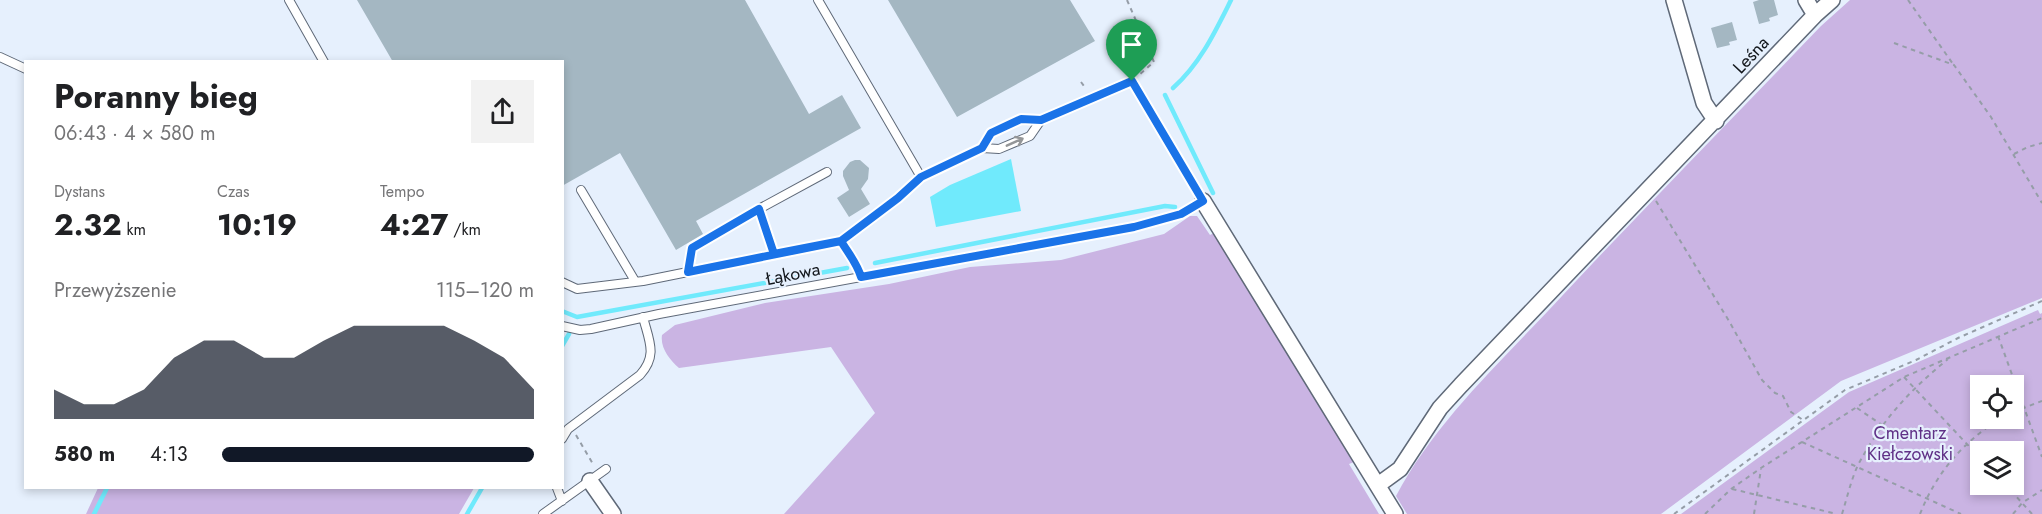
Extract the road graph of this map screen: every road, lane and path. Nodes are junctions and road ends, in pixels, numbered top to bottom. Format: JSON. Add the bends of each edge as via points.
{"nodes":[{"id":1,"x":289,"y":0,"type":"edge"},
{"id":2,"x":818,"y":0,"type":"edge"},
{"id":3,"x":1127,"y":0,"type":"edge"},
{"id":4,"x":1674,"y":0,"type":"edge"},
{"id":5,"x":1806,"y":0,"type":"edge"},
{"id":6,"x":1832,"y":0,"type":"edge"},
{"id":7,"x":1908,"y":0,"type":"edge"},
{"id":8,"x":1815,"y":15,"type":"junction"},
{"id":9,"x":1894,"y":43,"type":"dead end"},
{"id":10,"x":0,"y":57,"type":"edge"},
{"id":11,"x":323,"y":60,"type":"edge"},
{"id":12,"x":1954,"y":65,"type":"junction"},
{"id":13,"x":24,"y":68,"type":"edge"},
{"id":14,"x":1132,"y":81,"type":"junction"},
{"id":15,"x":1081,"y":82,"type":"dead end"},
{"id":16,"x":1084,"y":86,"type":"dead end"},
{"id":17,"x":1041,"y":120,"type":"junction"},
{"id":18,"x":1716,"y":121,"type":"junction"},
{"id":19,"x":2042,"y":143,"type":"edge"},
{"id":20,"x":982,"y":148,"type":"junction"},
{"id":21,"x":2014,"y":154,"type":"junction"},
{"id":22,"x":827,"y":172,"type":"dead end"},
{"id":23,"x":921,"y":177,"type":"junction"},
{"id":24,"x":581,"y":190,"type":"dead end"},
{"id":25,"x":1648,"y":190,"type":"junction"},
{"id":26,"x":1203,"y":201,"type":"junction"},
{"id":27,"x":2042,"y":203,"type":"edge"},
{"id":28,"x":759,"y":209,"type":"junction"},
{"id":29,"x":841,"y":241,"type":"junction"},
{"id":30,"x":774,"y":254,"type":"junction"},
{"id":31,"x":688,"y":272,"type":"junction"},
{"id":32,"x":861,"y":277,"type":"junction"},
{"id":33,"x":635,"y":282,"type":"junction"},
{"id":34,"x":564,"y":283,"type":"edge"},
{"id":35,"x":2042,"y":302,"type":"edge"},
{"id":36,"x":643,"y":317,"type":"junction"},
{"id":37,"x":2042,"y":318,"type":"edge"},
{"id":38,"x":564,"y":326,"type":"edge"},
{"id":39,"x":1998,"y":336,"type":"junction"},
{"id":40,"x":1950,"y":357,"type":"junction"},
{"id":41,"x":2012,"y":375,"type":"edge"},
{"id":42,"x":1904,"y":377,"type":"junction"},
{"id":43,"x":1914,"y":387,"type":"junction"},
{"id":44,"x":2042,"y":401,"type":"edge"},
{"id":45,"x":1856,"y":407,"type":"junction"},
{"id":46,"x":2024,"y":408,"type":"joint"},
{"id":47,"x":1803,"y":420,"type":"junction"},
{"id":48,"x":1882,"y":425,"type":"junction"},
{"id":49,"x":568,"y":429,"type":"junction"},
{"id":50,"x":1986,"y":429,"type":"edge"},
{"id":51,"x":564,"y":436,"type":"edge"},
{"id":52,"x":1802,"y":442,"type":"junction"},
{"id":53,"x":1966,"y":444,"type":"junction"},
{"id":54,"x":1970,"y":448,"type":"edge"},
{"id":55,"x":2042,"y":457,"type":"edge"},
{"id":56,"x":1857,"y":467,"type":"junction"},
{"id":57,"x":1761,"y":468,"type":"junction"},
{"id":58,"x":606,"y":469,"type":"dead end"},
{"id":59,"x":593,"y":478,"type":"junction"},
{"id":60,"x":1378,"y":485,"type":"junction"},
{"id":61,"x":557,"y":489,"type":"edge"},
{"id":62,"x":1731,"y":489,"type":"junction"},
{"id":63,"x":2042,"y":490,"type":"edge"},
{"id":64,"x":1758,"y":495,"type":"junction"},
{"id":65,"x":2015,"y":495,"type":"edge"},
{"id":66,"x":1926,"y":499,"type":"junction"},
{"id":67,"x":562,"y":501,"type":"junction"},
{"id":68,"x":2022,"y":503,"type":"junction"},
{"id":69,"x":543,"y":514,"type":"edge"},
{"id":70,"x":613,"y":514,"type":"edge"},
{"id":71,"x":1395,"y":514,"type":"edge"},
{"id":72,"x":1674,"y":514,"type":"edge"},
{"id":73,"x":1705,"y":514,"type":"edge"},
{"id":74,"x":1754,"y":514,"type":"edge"},
{"id":75,"x":1837,"y":514,"type":"edge"},
{"id":76,"x":1842,"y":514,"type":"edge"},
{"id":77,"x":1920,"y":514,"type":"edge"},
{"id":78,"x":1960,"y":514,"type":"edge"},
{"id":79,"x":2013,"y":514,"type":"edge"},
{"id":80,"x":2032,"y":514,"type":"edge"}],
"edges":[{"from":1,"to":11,"type":"lane"},
{"from":2,"to":23,"type":"lane"},
{"from":3,"to":14,"type":"path","via":[[1154,62]]},
{"from":4,"to":18,"type":"street","via":[[1704,104]]},
{"from":5,"to":8,"type":"street"},
{"from":6,"to":8,"type":"street","name":"Leśna"},
{"from":7,"to":12,"type":"path"},
{"from":8,"to":18,"type":"street","name":"Leśna"},
{"from":9,"to":12,"type":"path"},
{"from":10,"to":13,"type":"lane"},
{"from":12,"to":21,"type":"path"},
{"from":14,"to":17,"type":"lane"},
{"from":14,"to":26,"type":"lane"},
{"from":15,"to":16,"type":"path"},
{"from":20,"to":17,"type":"lane","one_way":true,"via":[[999,149],[1022,139]]},
{"from":17,"to":20,"type":"lane","via":[[1021,119],[991,133]]},
{"from":18,"to":25,"type":"street","name":"Leśna"},
{"from":19,"to":21,"type":"path"},
{"from":20,"to":23,"type":"lane"},
{"from":21,"to":27,"type":"path"},
{"from":22,"to":28,"type":"lane"},
{"from":23,"to":29,"type":"lane"},
{"from":24,"to":33,"type":"lane"},
{"from":25,"to":47,"type":"path","via":[[1762,380],[1783,396],[1791,412]]},
{"from":25,"to":60,"type":"street","name":"Leśna","via":[[1447,400],[1400,469]]},
{"from":26,"to":32,"type":"lane","name":"Łąkowa","via":[[1181,214],[1134,227]]},
{"from":26,"to":60,"type":"street"},
{"from":28,"to":30,"type":"lane"},
{"from":28,"to":31,"type":"lane","via":[[692,248]]},
{"from":29,"to":30,"type":"lane"},
{"from":29,"to":32,"type":"lane","via":[[858,265]]},
{"from":30,"to":31,"type":"lane"},
{"from":31,"to":33,"type":"lane"},
{"from":32,"to":36,"type":"lane","name":"Łąkowa"},
{"from":33,"to":34,"type":"lane","via":[[578,289]]},
{"from":35,"to":47,"type":"path","via":[[1845,390]]},
{"from":36,"to":38,"type":"lane","name":"Łąkowa","via":[[591,329]]},
{"from":36,"to":49,"type":"lane","via":[[651,352],[649,365]]},
{"from":37,"to":39,"type":"path"},
{"from":39,"to":40,"type":"path"},
{"from":39,"to":41,"type":"path"},
{"from":40,"to":42,"type":"path"},
{"from":40,"to":43,"type":"path"},
{"from":42,"to":43,"type":"path"},
{"from":42,"to":45,"type":"path"},
{"from":43,"to":48,"type":"path"},
{"from":43,"to":53,"type":"path"},
{"from":44,"to":46,"type":"path"},
{"from":45,"to":48,"type":"path"},
{"from":45,"to":52,"type":"path"},
{"from":46,"to":55,"type":"path"},
{"from":47,"to":72,"type":"path"},
{"from":48,"to":56,"type":"path"},
{"from":49,"to":51,"type":"lane"},
{"from":49,"to":59,"type":"path","via":[[595,466]]},
{"from":50,"to":53,"type":"path"},
{"from":52,"to":56,"type":"path"},
{"from":52,"to":57,"type":"path"},
{"from":53,"to":54,"type":"path"},
{"from":53,"to":66,"type":"path","via":[[1939,476]]},
{"from":56,"to":66,"type":"path"},
{"from":56,"to":76,"type":"path"},
{"from":57,"to":62,"type":"path"},
{"from":57,"to":64,"type":"path"},
{"from":58,"to":59,"type":"lane"},
{"from":59,"to":67,"type":"lane"},
{"from":59,"to":70,"type":"street"},
{"from":60,"to":71,"type":"street"},
{"from":61,"to":67,"type":"lane"},
{"from":62,"to":64,"type":"path"},
{"from":62,"to":73,"type":"path"},
{"from":63,"to":68,"type":"path"},
{"from":64,"to":74,"type":"path"},
{"from":64,"to":75,"type":"path"},
{"from":65,"to":68,"type":"path"},
{"from":66,"to":77,"type":"path"},
{"from":66,"to":78,"type":"path"},
{"from":67,"to":69,"type":"lane"},
{"from":68,"to":79,"type":"path"},
{"from":68,"to":80,"type":"path"}]}
